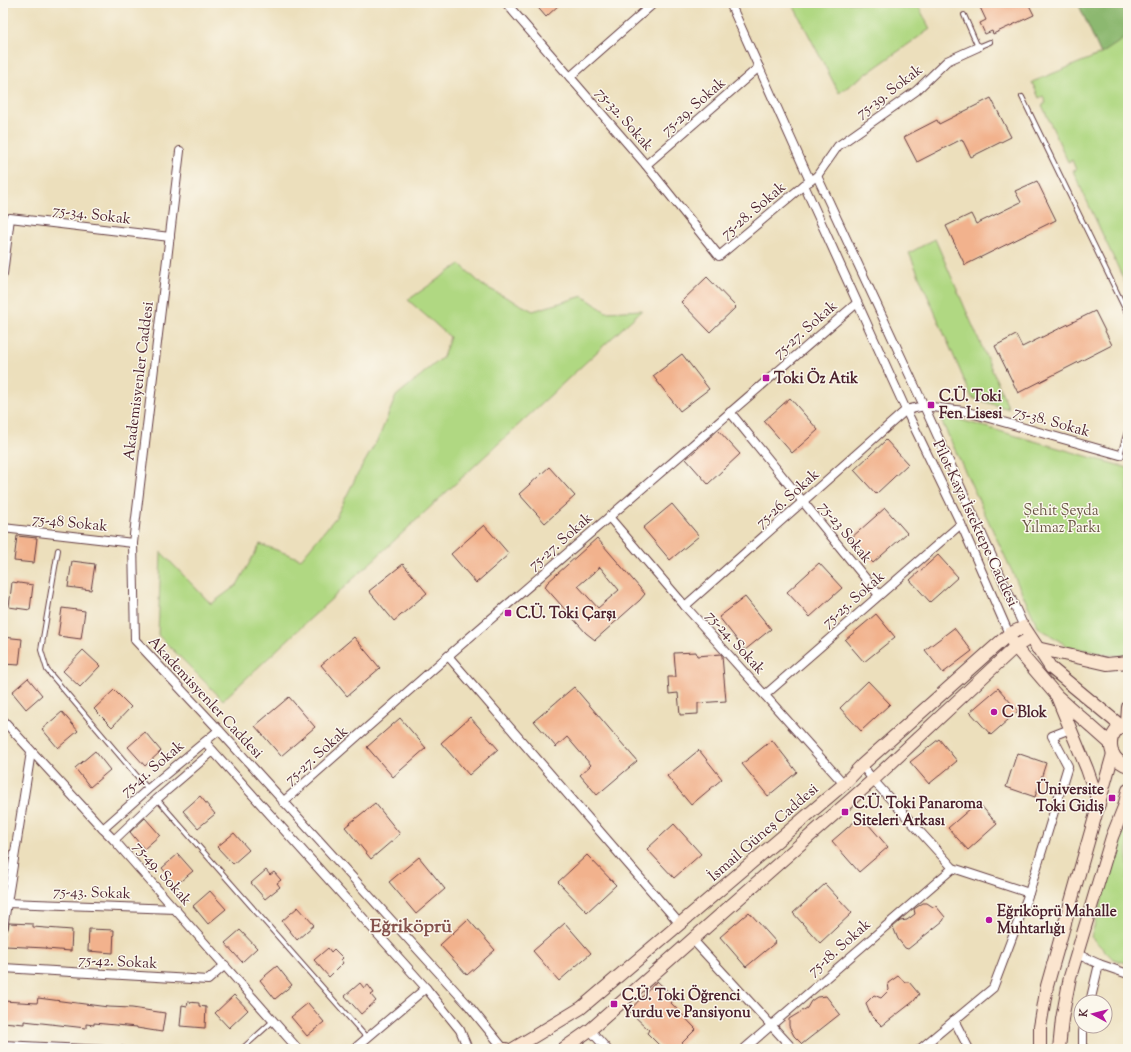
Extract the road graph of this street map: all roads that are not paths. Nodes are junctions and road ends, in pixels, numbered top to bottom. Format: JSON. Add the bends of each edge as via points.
{"nodes":[{"id":1,"x":506,"y":3,"type":"edge"},
{"id":2,"x":654,"y":3,"type":"edge"},
{"id":3,"x":730,"y":3,"type":"edge"},
{"id":4,"x":964,"y":15,"type":"dead end"},
{"id":5,"x":990,"y":42,"type":"dead end"},
{"id":6,"x":978,"y":47,"type":"junction"},
{"id":7,"x":759,"y":68,"type":"junction"},
{"id":8,"x":570,"y":77,"type":"junction"},
{"id":9,"x":1022,"y":97,"type":"dead end"},
{"id":10,"x":180,"y":152,"type":"dead end"},
{"id":11,"x":646,"y":165,"type":"junction"},
{"id":12,"x":810,"y":181,"type":"junction"},
{"id":13,"x":170,"y":237,"type":"junction"},
{"id":14,"x":719,"y":256,"type":"joint"},
{"id":15,"x":3,"y":274,"type":"edge"},
{"id":16,"x":856,"y":303,"type":"junction"},
{"id":17,"x":1128,"y":315,"type":"edge"},
{"id":18,"x":924,"y":406,"type":"junction"},
{"id":19,"x":906,"y":410,"type":"junction"},
{"id":20,"x":730,"y":412,"type":"junction"},
{"id":21,"x":1128,"y":428,"type":"edge"},
{"id":22,"x":1120,"y":455,"type":"joint"},
{"id":23,"x":803,"y":502,"type":"junction"},
{"id":24,"x":609,"y":517,"type":"junction"},
{"id":25,"x":961,"y":524,"type":"junction"},
{"id":26,"x":3,"y":531,"type":"edge"},
{"id":27,"x":133,"y":543,"type":"junction"},
{"id":28,"x":58,"y":550,"type":"dead end"},
{"id":29,"x":879,"y":595,"type":"junction"},
{"id":30,"x":685,"y":606,"type":"junction"},
{"id":31,"x":1024,"y":627,"type":"junction"},
{"id":32,"x":1009,"y":634,"type":"junction"},
{"id":33,"x":1034,"y":643,"type":"junction"},
{"id":34,"x":1015,"y":646,"type":"junction"},
{"id":35,"x":448,"y":656,"type":"junction"},
{"id":36,"x":1128,"y":662,"type":"edge"},
{"id":37,"x":765,"y":695,"type":"junction"},
{"id":38,"x":1057,"y":696,"type":"junction"},
{"id":39,"x":1128,"y":707,"type":"edge"},
{"id":40,"x":3,"y":720,"type":"edge"},
{"id":41,"x":1125,"y":724,"type":"edge"},
{"id":42,"x":1070,"y":729,"type":"junction"},
{"id":43,"x":219,"y":730,"type":"junction"},
{"id":44,"x":205,"y":742,"type":"junction"},
{"id":45,"x":1112,"y":749,"type":"junction"},
{"id":46,"x":213,"y":751,"type":"junction"},
{"id":47,"x":32,"y":752,"type":"junction"},
{"id":48,"x":862,"y":765,"type":"junction"},
{"id":49,"x":1128,"y":766,"type":"edge"},
{"id":50,"x":873,"y":780,"type":"junction"},
{"id":51,"x":844,"y":784,"type":"junction"},
{"id":52,"x":148,"y":789,"type":"junction"},
{"id":53,"x":1128,"y":790,"type":"edge"},
{"id":54,"x":157,"y":799,"type":"junction"},
{"id":55,"x":283,"y":802,"type":"junction"},
{"id":56,"x":1099,"y":804,"type":"junction"},
{"id":57,"x":103,"y":829,"type":"junction"},
{"id":58,"x":114,"y":840,"type":"junction"},
{"id":59,"x":953,"y":868,"type":"junction"},
{"id":60,"x":1029,"y":893,"type":"junction"},
{"id":61,"x":7,"y":903,"type":"junction"},
{"id":62,"x":176,"y":909,"type":"junction"},
{"id":63,"x":680,"y":924,"type":"junction"},
{"id":64,"x":3,"y":928,"type":"edge"},
{"id":65,"x":692,"y":939,"type":"junction"},
{"id":66,"x":1077,"y":954,"type":"junction"},
{"id":67,"x":1099,"y":964,"type":"junction"},
{"id":68,"x":225,"y":965,"type":"junction"},
{"id":69,"x":3,"y":968,"type":"edge"},
{"id":70,"x":1128,"y":974,"type":"edge"},
{"id":71,"x":426,"y":988,"type":"junction"},
{"id":72,"x":1092,"y":994,"type":"edge"},
{"id":73,"x":274,"y":1020,"type":"junction"},
{"id":74,"x":954,"y":1020,"type":"junction"},
{"id":75,"x":771,"y":1025,"type":"junction"},
{"id":76,"x":590,"y":1030,"type":"junction"},
{"id":77,"x":1082,"y":1034,"type":"edge"},
{"id":78,"x":367,"y":1038,"type":"junction"},
{"id":79,"x":3,"y":1043,"type":"edge"},
{"id":80,"x":126,"y":1049,"type":"edge"},
{"id":81,"x":238,"y":1049,"type":"edge"},
{"id":82,"x":298,"y":1049,"type":"edge"},
{"id":83,"x":354,"y":1049,"type":"edge"},
{"id":84,"x":468,"y":1049,"type":"edge"},
{"id":85,"x":500,"y":1049,"type":"edge"},
{"id":86,"x":505,"y":1049,"type":"edge"},
{"id":87,"x":513,"y":1049,"type":"edge"},
{"id":88,"x":563,"y":1049,"type":"edge"},
{"id":89,"x":607,"y":1049,"type":"edge"},
{"id":90,"x":744,"y":1049,"type":"edge"},
{"id":91,"x":792,"y":1049,"type":"edge"},
{"id":92,"x":920,"y":1049,"type":"edge"},
{"id":93,"x":969,"y":1049,"type":"edge"},
{"id":94,"x":1040,"y":1049,"type":"edge"},
{"id":95,"x":1059,"y":1049,"type":"edge"},
{"id":96,"x":1083,"y":1049,"type":"edge"}],
"edges":[{"from":1,"to":8,"type":"street","name":"75-32. Sokak"},
{"from":2,"to":8,"type":"street"},
{"from":3,"to":7,"type":"street","name":"Pilot Kaya İstektepe Caddesi"},
{"from":4,"to":6,"type":"lane"},
{"from":5,"to":6,"type":"lane","name":"75-39. Sokak"},
{"from":6,"to":12,"type":"street","name":"75-39. Sokak","via":[[947,61],[916,91],[838,146]]},
{"from":7,"to":11,"type":"street","name":"75-29. Sokak"},
{"from":7,"to":12,"type":"street","name":"Pilot Kaya İstektepe Caddesi"},
{"from":8,"to":11,"type":"street","name":"75-32. Sokak"},
{"from":9,"to":17,"type":"lane"},
{"from":10,"to":13,"type":"street","name":"Akademisyenler Caddesi"},
{"from":11,"to":14,"type":"street","name":"75-32. Sokak"},
{"from":12,"to":14,"type":"street","name":"75-28. Sokak"},
{"from":12,"to":16,"type":"street","name":"Pilot Kaya İstektepe Caddesi"},
{"from":12,"to":18,"type":"street","name":"Pilot Kaya İstektepe Caddesi"},
{"from":13,"to":15,"type":"street","name":"75-34. Sokak","via":[[10,218]]},
{"from":13,"to":27,"type":"street","name":"Akademisyenler Caddesi"},
{"from":16,"to":19,"type":"street","name":"Pilot Kaya İstektepe Caddesi"},
{"from":16,"to":20,"type":"street","name":"75-27. Sokak"},
{"from":18,"to":19,"type":"street","name":"75-38. Sokak"},
{"from":18,"to":22,"type":"street","name":"75-38. Sokak","via":[[964,411]]},
{"from":18,"to":31,"type":"street","name":"Pilot Kaya İstektepe Caddesi"},
{"from":19,"to":23,"type":"street","name":"75-26. Sokak"},
{"from":19,"to":25,"type":"street","name":"Pilot Kaya İstektepe Caddesi"},
{"from":20,"to":23,"type":"street","name":"75-23 Sokak"},
{"from":20,"to":24,"type":"street","name":"75-27. Sokak"},
{"from":21,"to":22,"type":"lane"},
{"from":23,"to":29,"type":"street","name":"75-23 Sokak"},
{"from":23,"to":30,"type":"street","name":"75-26. Sokak"},
{"from":24,"to":30,"type":"street","name":"75-24. Sokak"},
{"from":24,"to":35,"type":"street","name":"75-27. Sokak"},
{"from":25,"to":29,"type":"street","name":"75-25. Sokak"},
{"from":25,"to":32,"type":"street","name":"Pilot Kaya İstektepe Caddesi"},
{"from":26,"to":27,"type":"street","name":"75-48 Sokak"},
{"from":27,"to":43,"type":"street","name":"Akademisyenler Caddesi","via":[[136,640]]},
{"from":28,"to":52,"type":"lane","via":[[40,650],[47,670]]},
{"from":29,"to":37,"type":"street","name":"75-25. Sokak"},
{"from":30,"to":37,"type":"street","name":"75-24. Sokak"},
{"from":31,"to":32,"type":"street","name":"İsmail Güneş Caddesi"},
{"from":31,"to":33,"type":"street","name":"Pilot Kaya İstektepe Caddesi"},
{"from":32,"to":34,"type":"street","name":"Pilot Kaya İstektepe Caddesi"},
{"from":32,"to":48,"type":"street","name":"İsmail Güneş Caddesi"},
{"from":33,"to":34,"type":"street"},
{"from":33,"to":36,"type":"street","via":[[1107,664]]},
{"from":33,"to":41,"type":"street","name":"Pilot Kaya İstektepe Caddesi","via":[[1051,668]]},
{"from":34,"to":38,"type":"street","name":"Pilot Kaya İstektepe Caddesi"},
{"from":34,"to":50,"type":"street"},
{"from":35,"to":55,"type":"street","name":"75-27. Sokak"},
{"from":35,"to":63,"type":"street"},
{"from":37,"to":51,"type":"street","name":"75-24. Sokak"},
{"from":38,"to":42,"type":"street"},
{"from":38,"to":45,"type":"street","name":"Pilot Kaya İstektepe Caddesi"},
{"from":39,"to":41,"type":"street"},
{"from":40,"to":47,"type":"street","name":"75-49. Sokak"},
{"from":41,"to":45,"type":"street","via":[[1114,733]]},
{"from":42,"to":56,"type":"street"},
{"from":42,"to":60,"type":"street","via":[[1052,736],[1068,766]]},
{"from":43,"to":44,"type":"street","name":"75-41. Sokak"},
{"from":43,"to":55,"type":"street","name":"Akademisyenler Caddesi"},
{"from":44,"to":46,"type":"street","name":"Akademisyenler Caddesi"},
{"from":44,"to":52,"type":"street","name":"75-41. Sokak"},
{"from":45,"to":49,"type":"street","name":"Pilot Kaya İstektepe Caddesi","via":[[1117,759]]},
{"from":45,"to":56,"type":"street"},
{"from":46,"to":54,"type":"street","name":"75-41. Sokak"},
{"from":46,"to":71,"type":"street","name":"Akademisyenler Caddesi"},
{"from":47,"to":57,"type":"street","name":"75-49. Sokak"},
{"from":47,"to":61,"type":"street"},
{"from":48,"to":50,"type":"street"},
{"from":48,"to":51,"type":"street","name":"İsmail Güneş Caddesi"},
{"from":50,"to":59,"type":"street"},
{"from":50,"to":65,"type":"street"},
{"from":51,"to":63,"type":"street","name":"İsmail Güneş Caddesi"},
{"from":52,"to":57,"type":"street","name":"75-41. Sokak"},
{"from":53,"to":66,"type":"street"},
{"from":54,"to":58,"type":"street","name":"75-41. Sokak"},
{"from":54,"to":78,"type":"lane"},
{"from":55,"to":86,"type":"street","name":"Akademisyenler Caddesi"},
{"from":56,"to":94,"type":"street","via":[[1047,986],[1040,1027]]},
{"from":57,"to":58,"type":"street","name":"75-49. Sokak"},
{"from":58,"to":62,"type":"street","name":"75-49. Sokak"},
{"from":59,"to":60,"type":"street"},
{"from":59,"to":75,"type":"street","name":"75-18. Sokak"},
{"from":60,"to":74,"type":"street","via":[[993,988]]},
{"from":61,"to":62,"type":"street","name":"75-43. Sokak"},
{"from":61,"to":64,"type":"street"},
{"from":62,"to":68,"type":"street","name":"75-49. Sokak"},
{"from":63,"to":87,"type":"street","name":"İsmail Güneş Caddesi","via":[[580,1008]]},
{"from":65,"to":75,"type":"street"},
{"from":65,"to":76,"type":"street"},
{"from":66,"to":67,"type":"street"},
{"from":66,"to":95,"type":"street","via":[[1062,1019]]},
{"from":67,"to":70,"type":"street"},
{"from":67,"to":72,"type":"street"},
{"from":68,"to":69,"type":"street","name":"75-42. Sokak","via":[[208,980]]},
{"from":68,"to":73,"type":"street","name":"75-49. Sokak"},
{"from":71,"to":78,"type":"street"},
{"from":71,"to":84,"type":"street","name":"Akademisyenler Caddesi","via":[[460,1030]]},
{"from":73,"to":81,"type":"lane","via":[[243,1048]]},
{"from":73,"to":82,"type":"street","name":"75-49. Sokak"},
{"from":74,"to":92,"type":"street"},
{"from":74,"to":93,"type":"street"},
{"from":75,"to":90,"type":"street","name":"75-18. Sokak"},
{"from":75,"to":91,"type":"street"},
{"from":76,"to":88,"type":"street"},
{"from":76,"to":89,"type":"street"},
{"from":77,"to":96,"type":"street"},
{"from":78,"to":83,"type":"street"},
{"from":79,"to":80,"type":"lane"},
{"from":85,"to":86,"type":"street"}]}
